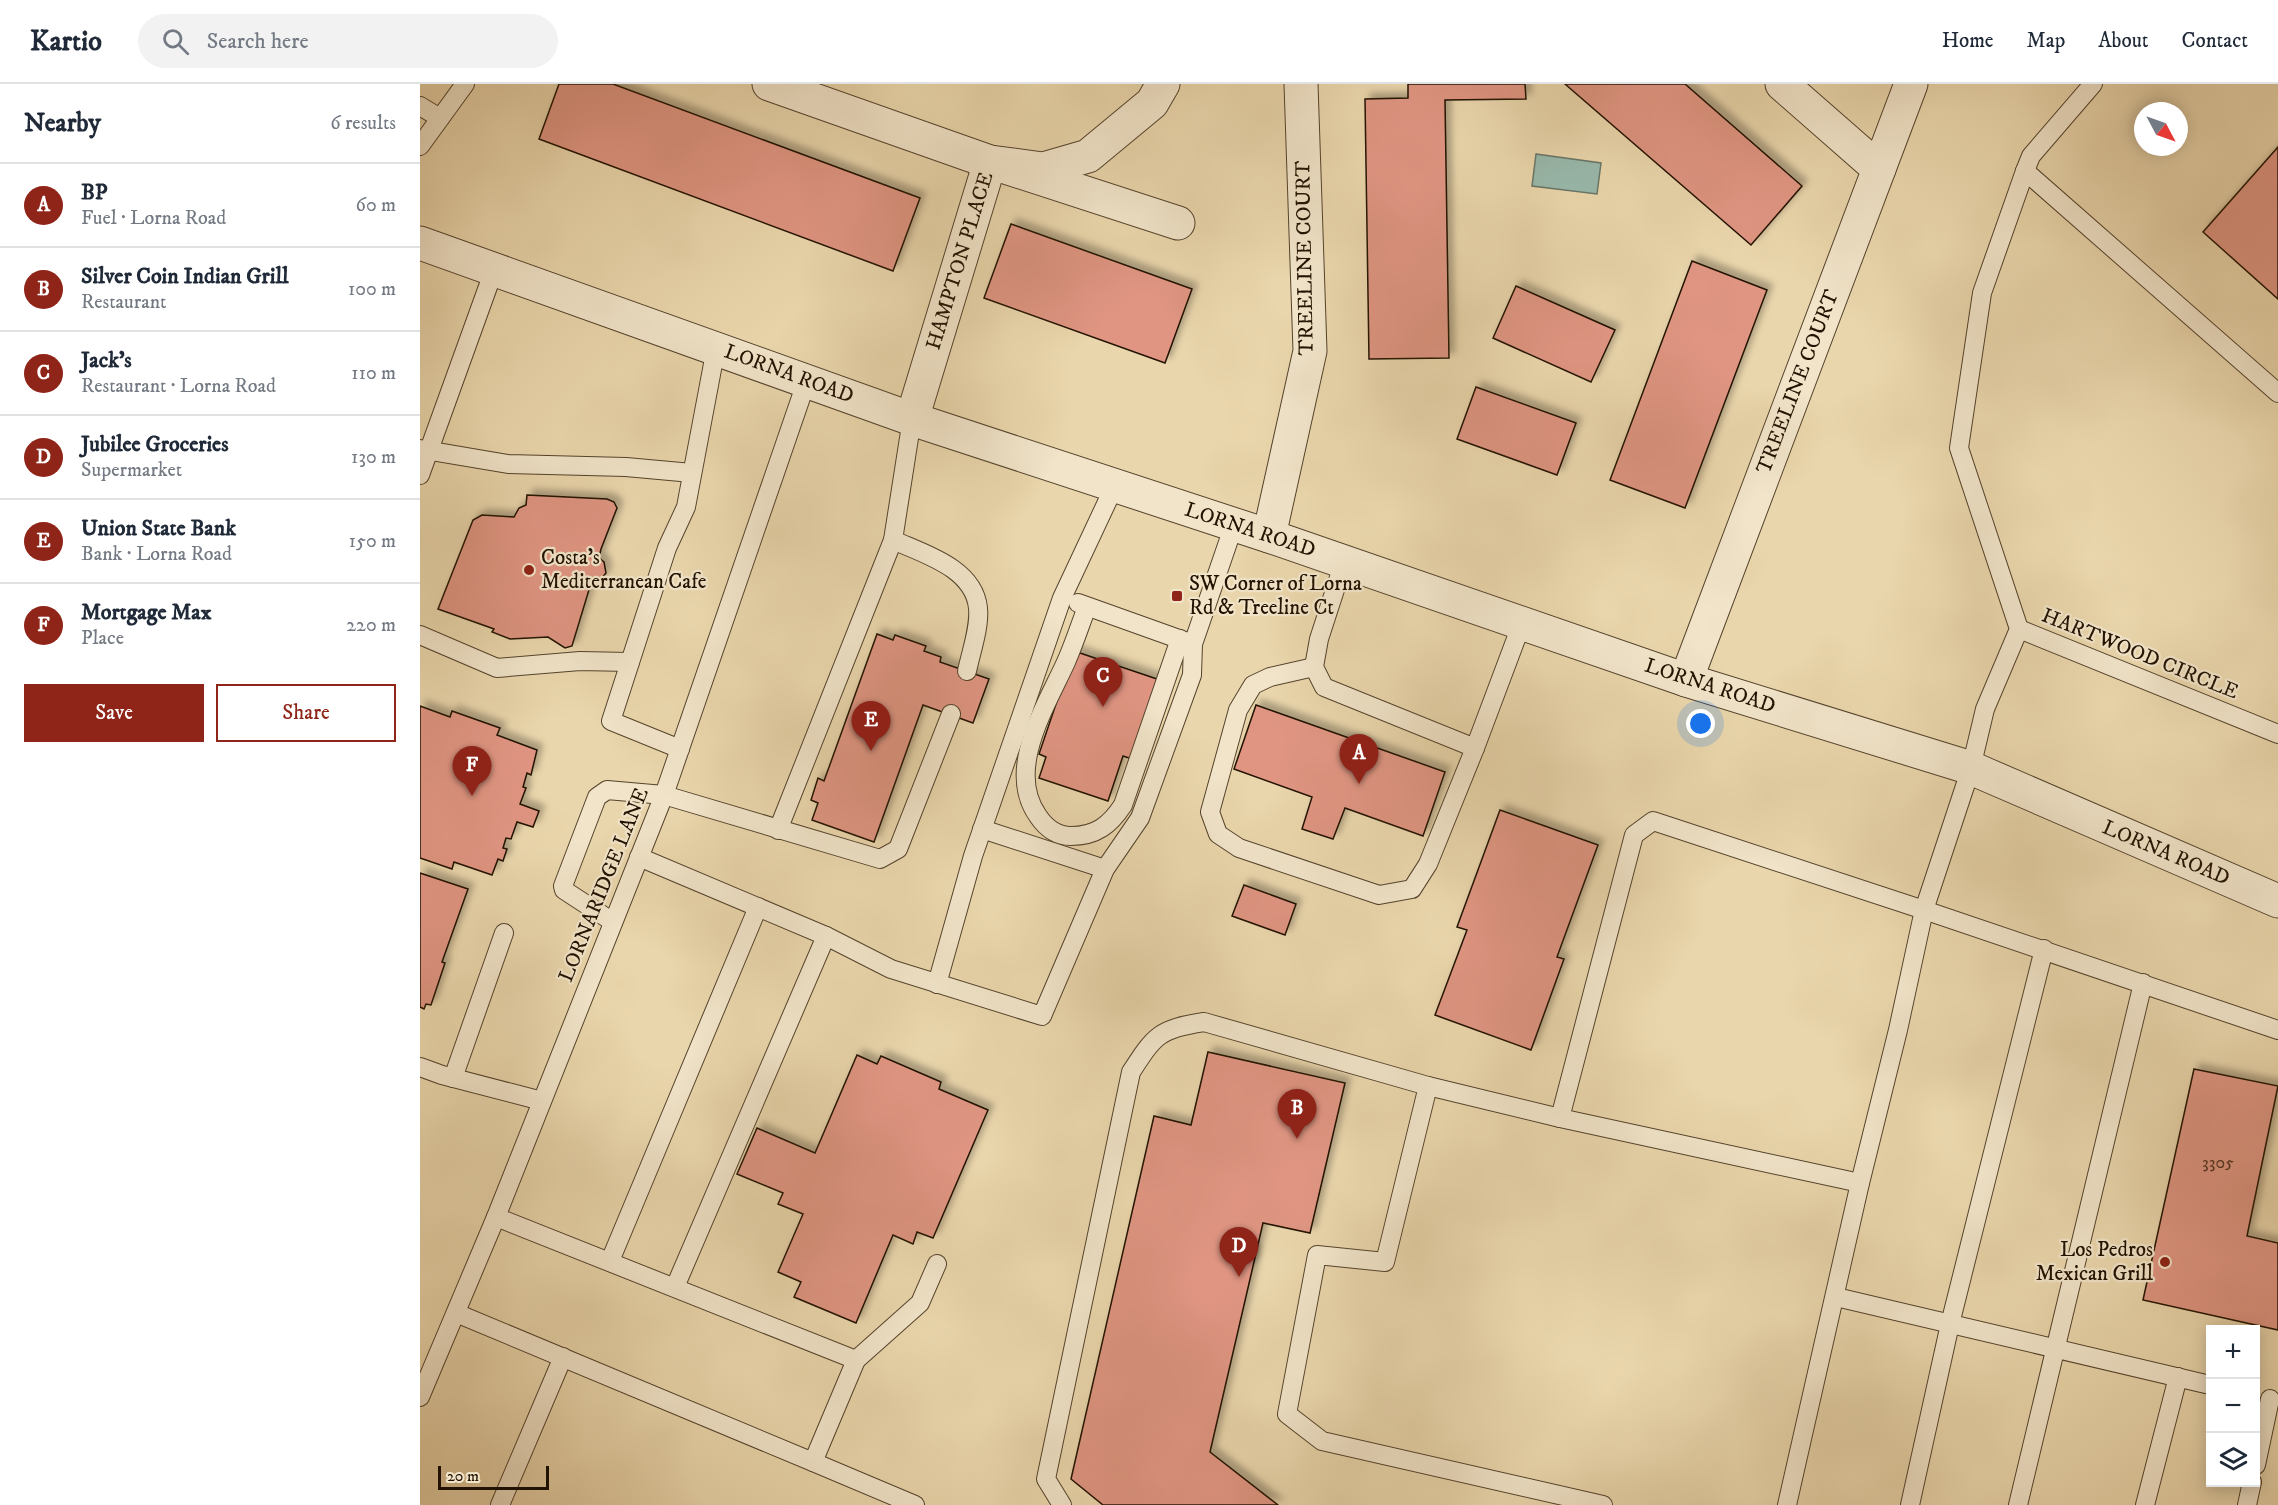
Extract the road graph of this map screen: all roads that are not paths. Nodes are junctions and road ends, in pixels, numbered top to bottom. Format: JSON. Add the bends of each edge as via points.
{"nodes":[{"id":1,"x":465,"y":84,"type":"edge"},
{"id":2,"x":769,"y":84,"type":"edge"},
{"id":3,"x":1163,"y":84,"type":"edge"},
{"id":4,"x":1301,"y":84,"type":"edge"},
{"id":5,"x":1782,"y":84,"type":"edge"},
{"id":6,"x":1911,"y":84,"type":"edge"},
{"id":7,"x":2093,"y":84,"type":"edge"},
{"id":8,"x":420,"y":106,"type":"edge"},
{"id":9,"x":440,"y":118,"type":"junction"},
{"id":10,"x":420,"y":146,"type":"edge"},
{"id":11,"x":990,"y":162,"type":"junction"},
{"id":12,"x":1879,"y":169,"type":"junction"},
{"id":13,"x":2025,"y":171,"type":"junction"},
{"id":14,"x":1178,"y":224,"type":"dead end"},
{"id":15,"x":420,"y":243,"type":"edge"},
{"id":16,"x":494,"y":270,"type":"junction"},
{"id":17,"x":716,"y":348,"type":"junction"},
{"id":18,"x":807,"y":380,"type":"junction"},
{"id":19,"x":2278,"y":393,"type":"edge"},
{"id":20,"x":912,"y":419,"type":"junction"},
{"id":21,"x":424,"y":451,"type":"edge"},
{"id":22,"x":692,"y":473,"type":"junction"},
{"id":23,"x":420,"y":475,"type":"edge"},
{"id":24,"x":1115,"y":485,"type":"junction"},
{"id":25,"x":1234,"y":525,"type":"junction"},
{"id":26,"x":1269,"y":536,"type":"junction"},
{"id":27,"x":893,"y":540,"type":"junction"},
{"id":28,"x":1344,"y":562,"type":"junction"},
{"id":29,"x":1062,"y":598,"type":"junction"},
{"id":30,"x":1087,"y":607,"type":"junction"},
{"id":31,"x":1522,"y":623,"type":"junction"},
{"id":32,"x":2019,"y":629,"type":"junction"},
{"id":33,"x":420,"y":634,"type":"edge"},
{"id":34,"x":1186,"y":642,"type":"junction"},
{"id":35,"x":630,"y":662,"type":"junction"},
{"id":36,"x":1314,"y":667,"type":"junction"},
{"id":37,"x":967,"y":671,"type":"dead end"},
{"id":38,"x":1686,"y":680,"type":"junction"},
{"id":39,"x":951,"y":714,"type":"dead end"},
{"id":40,"x":2278,"y":734,"type":"edge"},
{"id":41,"x":680,"y":748,"type":"junction"},
{"id":42,"x":1475,"y":748,"type":"junction"},
{"id":43,"x":1971,"y":768,"type":"junction"},
{"id":44,"x":663,"y":795,"type":"junction"},
{"id":45,"x":982,"y":829,"type":"junction"},
{"id":46,"x":778,"y":830,"type":"junction"},
{"id":47,"x":639,"y":857,"type":"junction"},
{"id":48,"x":1106,"y":869,"type":"junction"},
{"id":49,"x":2278,"y":901,"type":"edge"},
{"id":50,"x":758,"y":907,"type":"junction"},
{"id":51,"x":1924,"y":910,"type":"junction"},
{"id":52,"x":613,"y":922,"type":"junction"},
{"id":53,"x":504,"y":933,"type":"dead end"},
{"id":54,"x":826,"y":936,"type":"junction"},
{"id":55,"x":2044,"y":950,"type":"junction"},
{"id":56,"x":2143,"y":983,"type":"junction"},
{"id":57,"x":937,"y":984,"type":"junction"},
{"id":58,"x":2278,"y":1030,"type":"edge"},
{"id":59,"x":420,"y":1067,"type":"edge"},
{"id":60,"x":453,"y":1078,"type":"junction"},
{"id":61,"x":1428,"y":1086,"type":"junction"},
{"id":62,"x":542,"y":1101,"type":"junction"},
{"id":63,"x":1560,"y":1118,"type":"junction"},
{"id":64,"x":1860,"y":1183,"type":"junction"},
{"id":65,"x":496,"y":1217,"type":"junction"},
{"id":66,"x":610,"y":1261,"type":"junction"},
{"id":67,"x":937,"y":1264,"type":"dead end"},
{"id":68,"x":675,"y":1287,"type":"junction"},
{"id":69,"x":1836,"y":1297,"type":"junction"},
{"id":70,"x":456,"y":1313,"type":"junction"},
{"id":71,"x":1950,"y":1324,"type":"junction"},
{"id":72,"x":2055,"y":1349,"type":"junction"},
{"id":73,"x":563,"y":1357,"type":"junction"},
{"id":74,"x":856,"y":1360,"type":"junction"},
{"id":75,"x":2178,"y":1377,"type":"junction"},
{"id":76,"x":2206,"y":1384,"type":"edge"},
{"id":77,"x":420,"y":1397,"type":"edge"},
{"id":78,"x":2268,"y":1398,"type":"edge"},
{"id":79,"x":2260,"y":1443,"type":"edge"},
{"id":80,"x":813,"y":1462,"type":"junction"},
{"id":81,"x":2251,"y":1487,"type":"edge"},
{"id":82,"x":500,"y":1505,"type":"edge"},
{"id":83,"x":915,"y":1505,"type":"edge"},
{"id":84,"x":1062,"y":1505,"type":"edge"},
{"id":85,"x":1603,"y":1505,"type":"edge"},
{"id":86,"x":1787,"y":1505,"type":"edge"},
{"id":87,"x":1910,"y":1505,"type":"edge"},
{"id":88,"x":2018,"y":1505,"type":"edge"},
{"id":89,"x":2145,"y":1505,"type":"edge"},
{"id":90,"x":2247,"y":1505,"type":"edge"}],
"edges":[{"from":1,"to":9,"type":"lane"},
{"from":2,"to":11,"type":"street"},
{"from":3,"to":11,"type":"street","name":"HAMPTON PLACE","via":[[1152,103],[1088,156],[1043,169]]},
{"from":4,"to":26,"type":"street","name":"TREELINE COURT","via":[[1310,351]]},
{"from":5,"to":12,"type":"street"},
{"from":6,"to":12,"type":"street","name":"TREELINE COURT"},
{"from":7,"to":13,"type":"lane","name":"HARTWOOD CIRCLE","via":[[2031,156]]},
{"from":8,"to":9,"type":"lane"},
{"from":9,"to":10,"type":"lane"},
{"from":11,"to":14,"type":"street"},
{"from":11,"to":20,"type":"street","name":"HAMPTON PLACE"},
{"from":12,"to":38,"type":"street","name":"TREELINE COURT"},
{"from":13,"to":19,"type":"lane"},
{"from":13,"to":32,"type":"lane","name":"HARTWOOD CIRCLE","via":[[1982,293],[1959,447]]},
{"from":15,"to":16,"type":"street","name":"LORNA ROAD"},
{"from":16,"to":17,"type":"street","name":"LORNA ROAD"},
{"from":16,"to":21,"type":"lane"},
{"from":17,"to":18,"type":"street","name":"LORNA ROAD"},
{"from":17,"to":22,"type":"lane"},
{"from":18,"to":20,"type":"street","name":"LORNA ROAD"},
{"from":18,"to":41,"type":"lane","name":"LORNARIDGE LANE"},
{"from":20,"to":24,"type":"street","name":"LORNA ROAD"},
{"from":20,"to":27,"type":"lane"},
{"from":21,"to":22,"type":"lane","via":[[508,464]]},
{"from":21,"to":23,"type":"lane"},
{"from":22,"to":35,"type":"lane","via":[[686,507],[667,548]]},
{"from":24,"to":25,"type":"street","name":"LORNA ROAD"},
{"from":24,"to":29,"type":"lane"},
{"from":25,"to":26,"type":"street","name":"LORNA ROAD"},
{"from":25,"to":34,"type":"lane"},
{"from":26,"to":28,"type":"street","name":"LORNA ROAD"},
{"from":27,"to":37,"type":"lane","via":[[946,564],[974,588],[978,610]]},
{"from":27,"to":46,"type":"lane"},
{"from":28,"to":31,"type":"street","name":"LORNA ROAD"},
{"from":28,"to":36,"type":"lane"},
{"from":29,"to":30,"type":"lane"},
{"from":29,"to":45,"type":"lane"},
{"from":30,"to":34,"type":"lane"},
{"from":30,"to":34,"type":"lane","via":[[1042,711],[1025,770],[1026,794],[1034,811],[1043,824],[1062,836],[1080,836],[1103,829],[1115,818]]},
{"from":31,"to":38,"type":"street","name":"LORNA ROAD"},
{"from":31,"to":42,"type":"lane"},
{"from":32,"to":40,"type":"lane","name":"HARTWOOD CIRCLE"},
{"from":32,"to":43,"type":"lane","name":"HARTWOOD CIRCLE","via":[[1985,709]]},
{"from":33,"to":35,"type":"lane","via":[[497,668],[580,661]]},
{"from":34,"to":48,"type":"lane","via":[[1192,675],[1140,818]]},
{"from":35,"to":41,"type":"lane","via":[[611,721]]},
{"from":36,"to":42,"type":"lane","via":[[1324,687]]},
{"from":36,"to":42,"type":"lane","via":[[1253,685],[1238,710],[1210,813],[1218,834],[1239,848],[1379,895],[1412,889],[1428,864]]},
{"from":38,"to":43,"type":"street","name":"LORNA ROAD"},
{"from":39,"to":46,"type":"lane","via":[[898,849],[880,859]]},
{"from":41,"to":44,"type":"lane","name":"LORNARIDGE LANE"},
{"from":43,"to":49,"type":"street","name":"LORNA ROAD"},
{"from":43,"to":51,"type":"lane","name":"HARTWOOD CIRCLE"},
{"from":44,"to":46,"type":"lane"},
{"from":44,"to":47,"type":"lane","name":"LORNARIDGE LANE"},
{"from":44,"to":52,"type":"lane","via":[[602,792],[563,882],[564,890]]},
{"from":45,"to":48,"type":"lane"},
{"from":45,"to":57,"type":"lane"},
{"from":47,"to":50,"type":"lane"},
{"from":47,"to":52,"type":"lane","name":"LORNARIDGE LANE"},
{"from":48,"to":57,"type":"lane","via":[[1042,1016]]},
{"from":50,"to":54,"type":"lane"},
{"from":50,"to":66,"type":"lane"},
{"from":51,"to":55,"type":"lane"},
{"from":51,"to":63,"type":"lane","via":[[1653,821],[1634,834]]},
{"from":51,"to":64,"type":"lane","name":"HARTWOOD CIRCLE"},
{"from":52,"to":62,"type":"lane","name":"LORNARIDGE LANE"},
{"from":53,"to":60,"type":"lane"},
{"from":54,"to":57,"type":"lane","via":[[891,969]]},
{"from":54,"to":68,"type":"lane"},
{"from":55,"to":56,"type":"lane"},
{"from":55,"to":71,"type":"lane"},
{"from":56,"to":58,"type":"lane"},
{"from":56,"to":72,"type":"lane"},
{"from":59,"to":60,"type":"lane"},
{"from":60,"to":62,"type":"lane"},
{"from":61,"to":63,"type":"lane"},
{"from":61,"to":84,"type":"lane","via":[[1204,1022],[1175,1026],[1152,1040],[1131,1072],[1046,1479]]},
{"from":61,"to":85,"type":"lane","via":[[1385,1262],[1317,1255],[1287,1414],[1322,1441]]},
{"from":62,"to":65,"type":"lane","name":"LORNARIDGE LANE"},
{"from":63,"to":64,"type":"lane"},
{"from":64,"to":69,"type":"lane","name":"HARTWOOD CIRCLE"},
{"from":65,"to":66,"type":"lane"},
{"from":65,"to":70,"type":"lane","name":"LORNARIDGE LANE"},
{"from":66,"to":68,"type":"lane"},
{"from":67,"to":74,"type":"lane","via":[[920,1303]]},
{"from":68,"to":74,"type":"lane"},
{"from":69,"to":71,"type":"lane"},
{"from":69,"to":86,"type":"lane","name":"HARTWOOD CIRCLE"},
{"from":70,"to":73,"type":"lane"},
{"from":70,"to":77,"type":"lane","name":"LORNARIDGE LANE"},
{"from":71,"to":72,"type":"lane"},
{"from":71,"to":87,"type":"lane"},
{"from":72,"to":75,"type":"lane"},
{"from":72,"to":88,"type":"lane"},
{"from":73,"to":80,"type":"lane"},
{"from":73,"to":82,"type":"lane"},
{"from":74,"to":80,"type":"lane"},
{"from":75,"to":76,"type":"lane"},
{"from":75,"to":89,"type":"lane"},
{"from":78,"to":79,"type":"lane"},
{"from":80,"to":83,"type":"lane"},
{"from":81,"to":90,"type":"lane"}]}
